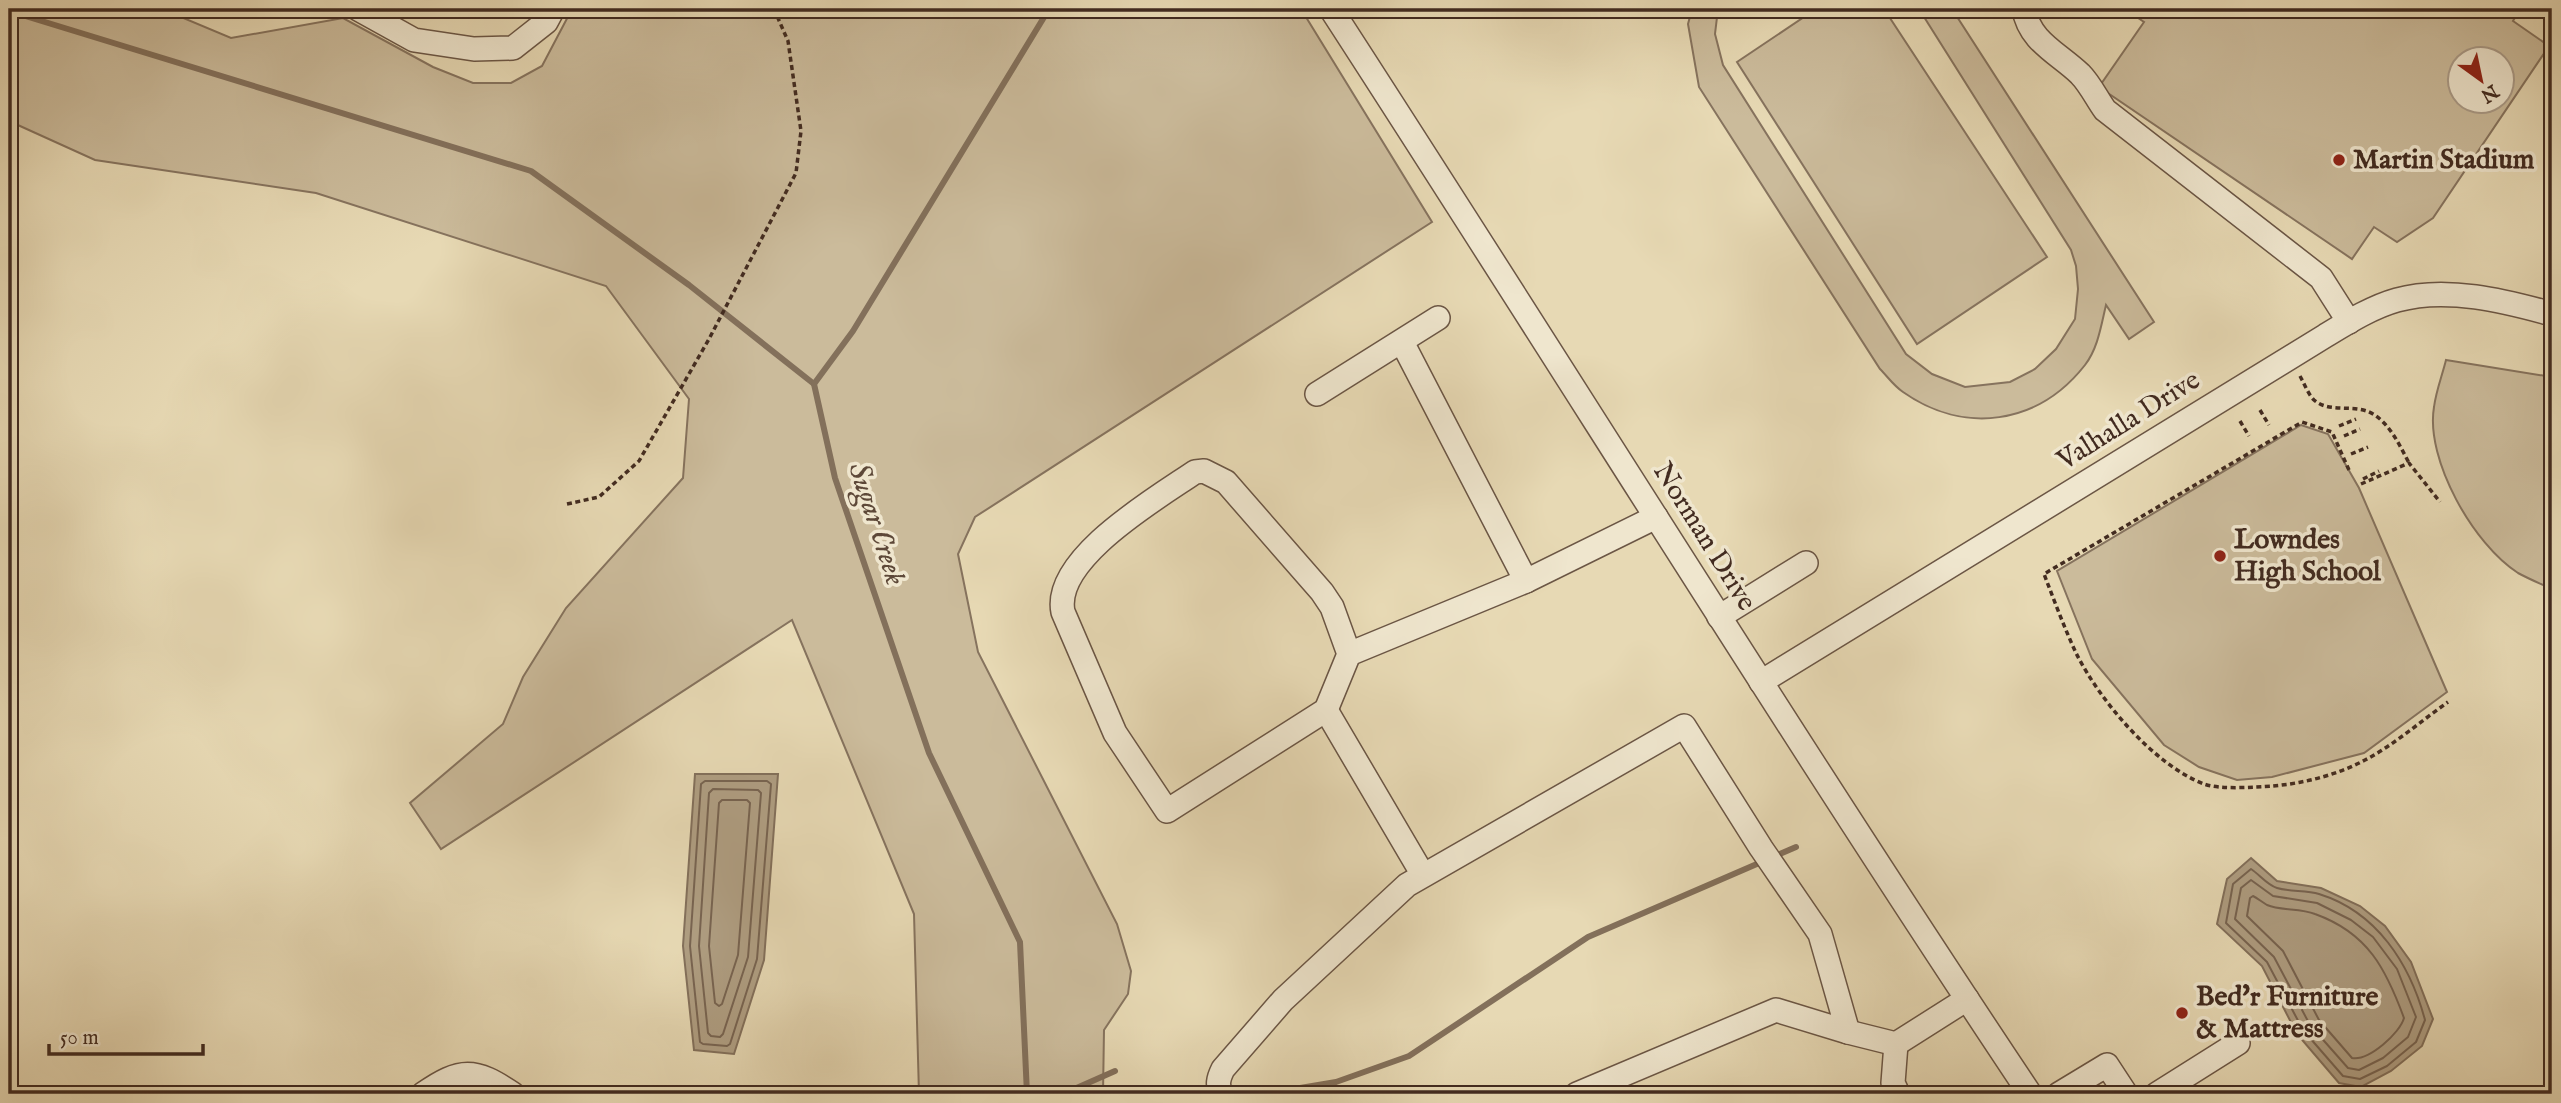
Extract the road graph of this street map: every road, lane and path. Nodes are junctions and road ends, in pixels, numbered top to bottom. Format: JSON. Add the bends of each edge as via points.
{"nodes":[{"id":1,"x":358,"y":9,"type":"edge"},
{"id":2,"x":553,"y":9,"type":"edge"},
{"id":3,"x":774,"y":9,"type":"edge"},
{"id":4,"x":1331,"y":9,"type":"edge"},
{"id":5,"x":2024,"y":9,"type":"edge"},
{"id":6,"x":2552,"y":314,"type":"edge"},
{"id":7,"x":1438,"y":318,"type":"dead end"},
{"id":8,"x":2349,"y":322,"type":"junction"},
{"id":9,"x":1402,"y":342,"type":"junction"},
{"id":10,"x":2299,"y":375,"type":"dead end"},
{"id":11,"x":1317,"y":394,"type":"dead end"},
{"id":12,"x":2260,"y":410,"type":"dead end"},
{"id":13,"x":2356,"y":419,"type":"dead end"},
{"id":14,"x":2241,"y":421,"type":"dead end"},
{"id":15,"x":2269,"y":425,"type":"dead end"},
{"id":16,"x":2339,"y":426,"type":"dead end"},
{"id":17,"x":2360,"y":429,"type":"dead end"},
{"id":18,"x":2249,"y":436,"type":"dead end"},
{"id":19,"x":2344,"y":436,"type":"dead end"},
{"id":20,"x":2368,"y":447,"type":"dead end"},
{"id":21,"x":2351,"y":454,"type":"dead end"},
{"id":22,"x":2409,"y":463,"type":"junction"},
{"id":23,"x":2349,"y":470,"type":"dead end"},
{"id":24,"x":2379,"y":471,"type":"dead end"},
{"id":25,"x":2440,"y":502,"type":"dead end"},
{"id":26,"x":567,"y":504,"type":"dead end"},
{"id":27,"x":1656,"y":517,"type":"junction"},
{"id":28,"x":1806,"y":563,"type":"dead end"},
{"id":29,"x":1526,"y":581,"type":"junction"},
{"id":30,"x":1719,"y":617,"type":"junction"},
{"id":31,"x":1349,"y":654,"type":"junction"},
{"id":32,"x":1761,"y":682,"type":"junction"},
{"id":33,"x":2448,"y":702,"type":"dead end"},
{"id":34,"x":1326,"y":710,"type":"junction"},
{"id":35,"x":1423,"y":875,"type":"junction"},
{"id":36,"x":1967,"y":999,"type":"junction"},
{"id":37,"x":1848,"y":1032,"type":"junction"},
{"id":38,"x":2238,"y":1043,"type":"dead end"},
{"id":39,"x":1896,"y":1044,"type":"junction"},
{"id":40,"x":423,"y":1094,"type":"edge"},
{"id":41,"x":513,"y":1094,"type":"edge"},
{"id":42,"x":1221,"y":1094,"type":"edge"},
{"id":43,"x":1577,"y":1094,"type":"edge"},
{"id":44,"x":1898,"y":1094,"type":"edge"},
{"id":45,"x":2030,"y":1094,"type":"edge"},
{"id":46,"x":2059,"y":1094,"type":"edge"},
{"id":47,"x":2126,"y":1094,"type":"edge"},
{"id":48,"x":2158,"y":1094,"type":"edge"}],
"edges":[{"from":1,"to":2,"type":"street","via":[[414,40],[474,49],[513,48],[546,22]]},
{"from":3,"to":26,"type":"path","via":[[788,41],[801,131],[796,173],[639,461],[600,497]]},
{"from":4,"to":27,"type":"street","name":"Norman Drive"},
{"from":5,"to":8,"type":"street","via":[[2040,41],[2081,75],[2105,110],[2321,278]]},
{"from":6,"to":8,"type":"street","name":"Valhalla Drive","via":[[2487,299],[2434,295],[2398,300]]},
{"from":7,"to":9,"type":"street"},
{"from":8,"to":32,"type":"street","name":"Valhalla Drive"},
{"from":9,"to":11,"type":"street"},
{"from":9,"to":29,"type":"street"},
{"from":10,"to":22,"type":"path","via":[[2314,400],[2338,409],[2362,410],[2381,420]]},
{"from":12,"to":15,"type":"path"},
{"from":13,"to":16,"type":"path"},
{"from":14,"to":18,"type":"path"},
{"from":17,"to":19,"type":"path"},
{"from":20,"to":21,"type":"path"},
{"from":22,"to":24,"type":"path","via":[[2362,481]]},
{"from":22,"to":25,"type":"path"},
{"from":23,"to":33,"type":"path","via":[[2332,432],[2302,422],[2044,574],[2067,631],[2095,685],[2125,721],[2175,769],[2207,785],[2280,785],[2336,774],[2367,760]]},
{"from":27,"to":29,"type":"street"},
{"from":27,"to":30,"type":"street","name":"Norman Drive"},
{"from":28,"to":30,"type":"street"},
{"from":29,"to":31,"type":"street"},
{"from":30,"to":32,"type":"street","name":"Norman Drive"},
{"from":31,"to":34,"type":"street"},
{"from":31,"to":34,"type":"street","via":[[1322,592],[1226,482],[1204,471],[1195,472],[1105,535],[1066,582],[1063,612],[1115,733],[1167,811]]},
{"from":32,"to":36,"type":"street","name":"Norman Drive"},
{"from":34,"to":35,"type":"street"},
{"from":35,"to":37,"type":"street","via":[[1684,726],[1820,934]]},
{"from":35,"to":42,"type":"street","via":[[1283,1000],[1223,1069],[1218,1078]]},
{"from":36,"to":39,"type":"street"},
{"from":36,"to":45,"type":"street","name":"Norman Drive"},
{"from":37,"to":39,"type":"street"},
{"from":37,"to":43,"type":"street","via":[[1776,1010]]},
{"from":38,"to":48,"type":"street"},
{"from":39,"to":44,"type":"street","via":[[1893,1083]]},
{"from":40,"to":41,"type":"street","via":[[464,1073],[493,1081]]},
{"from":46,"to":47,"type":"street","via":[[2107,1065]]}]}
